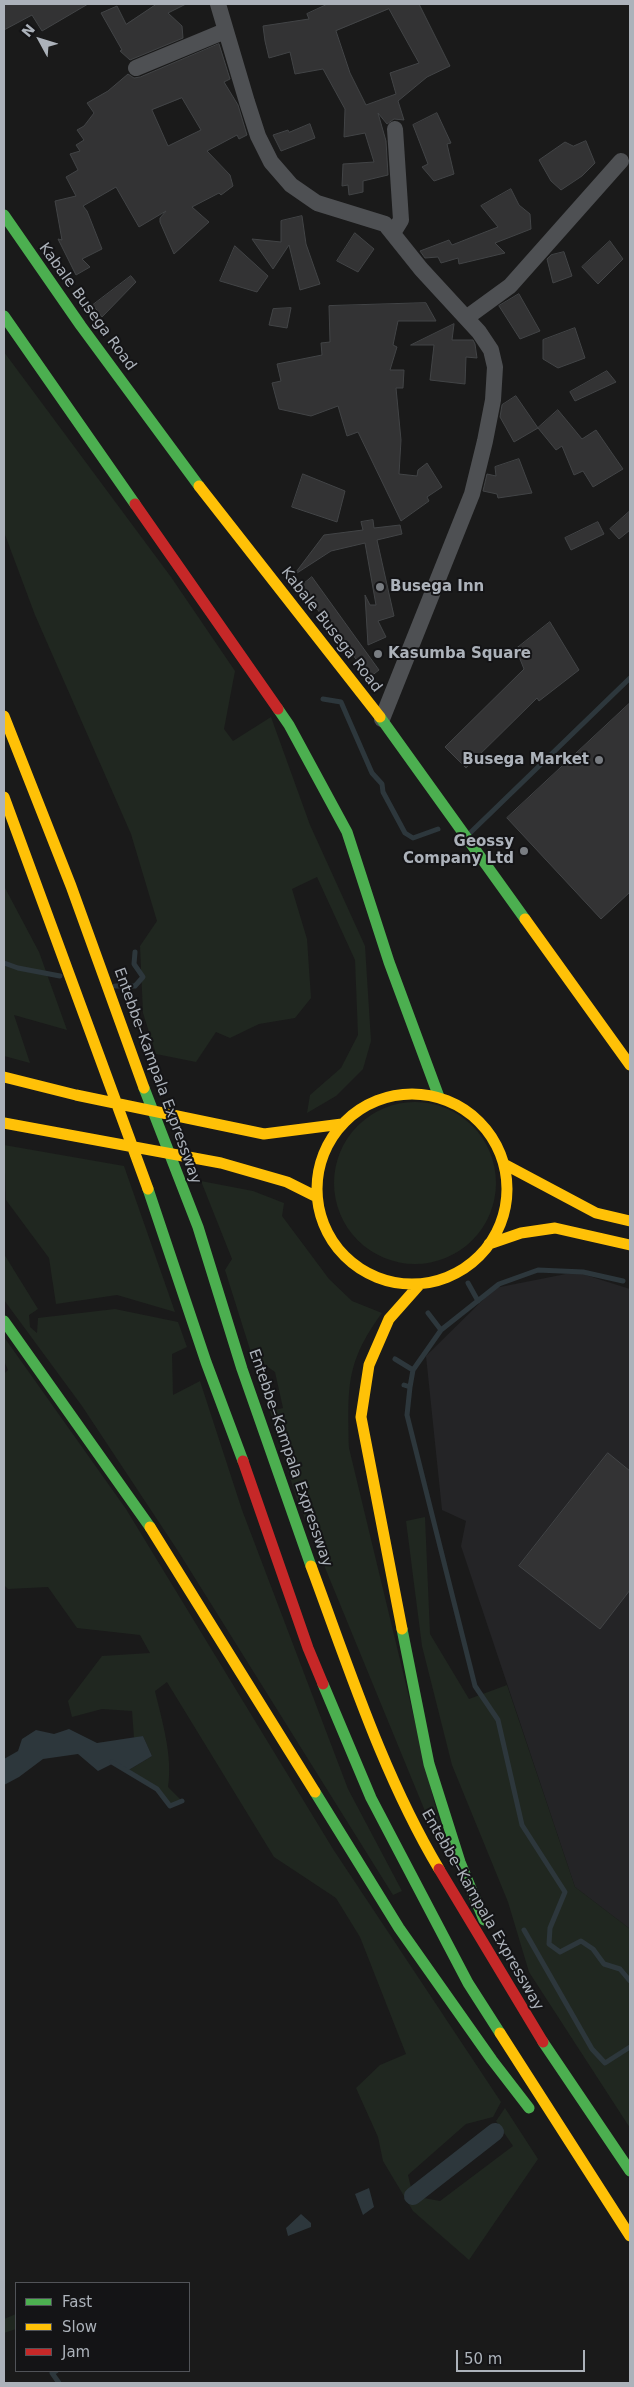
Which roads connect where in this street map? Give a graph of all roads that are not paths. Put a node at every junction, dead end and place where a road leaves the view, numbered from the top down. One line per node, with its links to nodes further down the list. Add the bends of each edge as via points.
1 (218, 4): 2 (street)
2 (225, 30): 3 (street); 7 (street, via 258,136 271,162 291,185 317,203 385,224)
3 (136, 68)
4 (396, 129): 7 (street, via 401,220)
5 (621, 161): 9 (street, via 510,286)
6 (4, 215): 11 (main road, Kabale Busega Road, via 197,483)
7 (393, 233): 9 (street)
8 (4, 316): 15 (main road, via 290,726 347,832)
9 (466, 318): 11 (street, via 491,350 495,367 485,440 472,494)
10 (4, 716): 25 (main road, Entebbe–Kampala Expressway, via 71,886 163,1142 198,1227 286,1498 371,1726 415,1829)
11 (382, 719): 13 (main road, Kabale Busega Road)
12 (4, 798): 29 (main road, via 163,1231 308,1648 371,1798 468,1983)
13 (630, 1065)
14 (4, 1078): 17 (main road, via 264,1134)
15 (439, 1097): 17 (main road, via 410,1094 381,1099 360,1109); 18 (main road, via 468,1112 490,1135)
16 (4, 1123): 19 (main road, via 221,1164 287,1182)
17 (342, 1124): 19 (main road, via 322,1158)
18 (504, 1164): 20 (main road, via 596,1213); 21 (main road, via 506,1206 500,1226)
19 (317, 1197): 23 (main road, via 321,1218 343,1255 378,1278)
20 (630, 1221)
21 (489, 1244): 22 (main road, via 521,1233 555,1228); 23 (main road, via 459,1272)
22 (630, 1245)
23 (420, 1284): 25 (main road, via 389,1319 369,1365 361,1417 429,1764 460,1862)
24 (4, 1321): 26 (main road, via 150,1528 399,1928 492,2060)
25 (515, 1995): 28 (main road, Entebbe–Kampala Expressway)
26 (540, 2121)
27 (551, 2136): 29 (main road)
28 (630, 2171)
29 (627, 2231)

